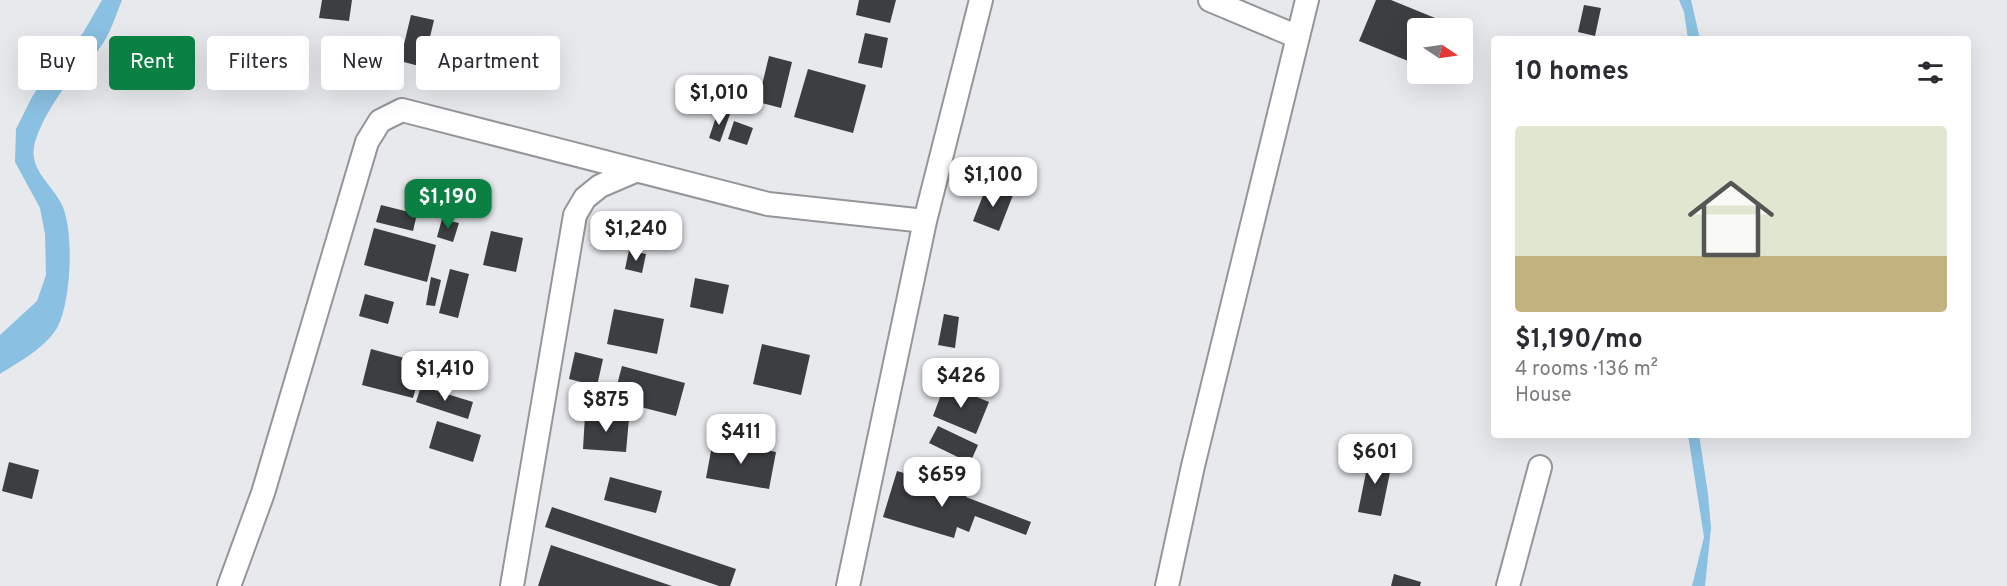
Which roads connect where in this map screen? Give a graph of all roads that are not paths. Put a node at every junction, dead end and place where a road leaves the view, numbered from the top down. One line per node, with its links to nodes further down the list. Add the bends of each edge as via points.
1 (981, 0): 6 (street)
2 (1210, 0): 4 (street)
3 (1307, 0): 4 (street)
4 (1298, 37): 11 (street)
5 (635, 171): 6 (street, via 768,204); 8 (street, via 402,110 380,121 367,142 263,493); 9 (street, via 600,186 585,198 575,216)
6 (925, 221): 10 (street)
7 (1540, 467): 12 (street)
8 (229, 586)
9 (512, 586)
10 (849, 586)
11 (1167, 586)
12 (1508, 586)

